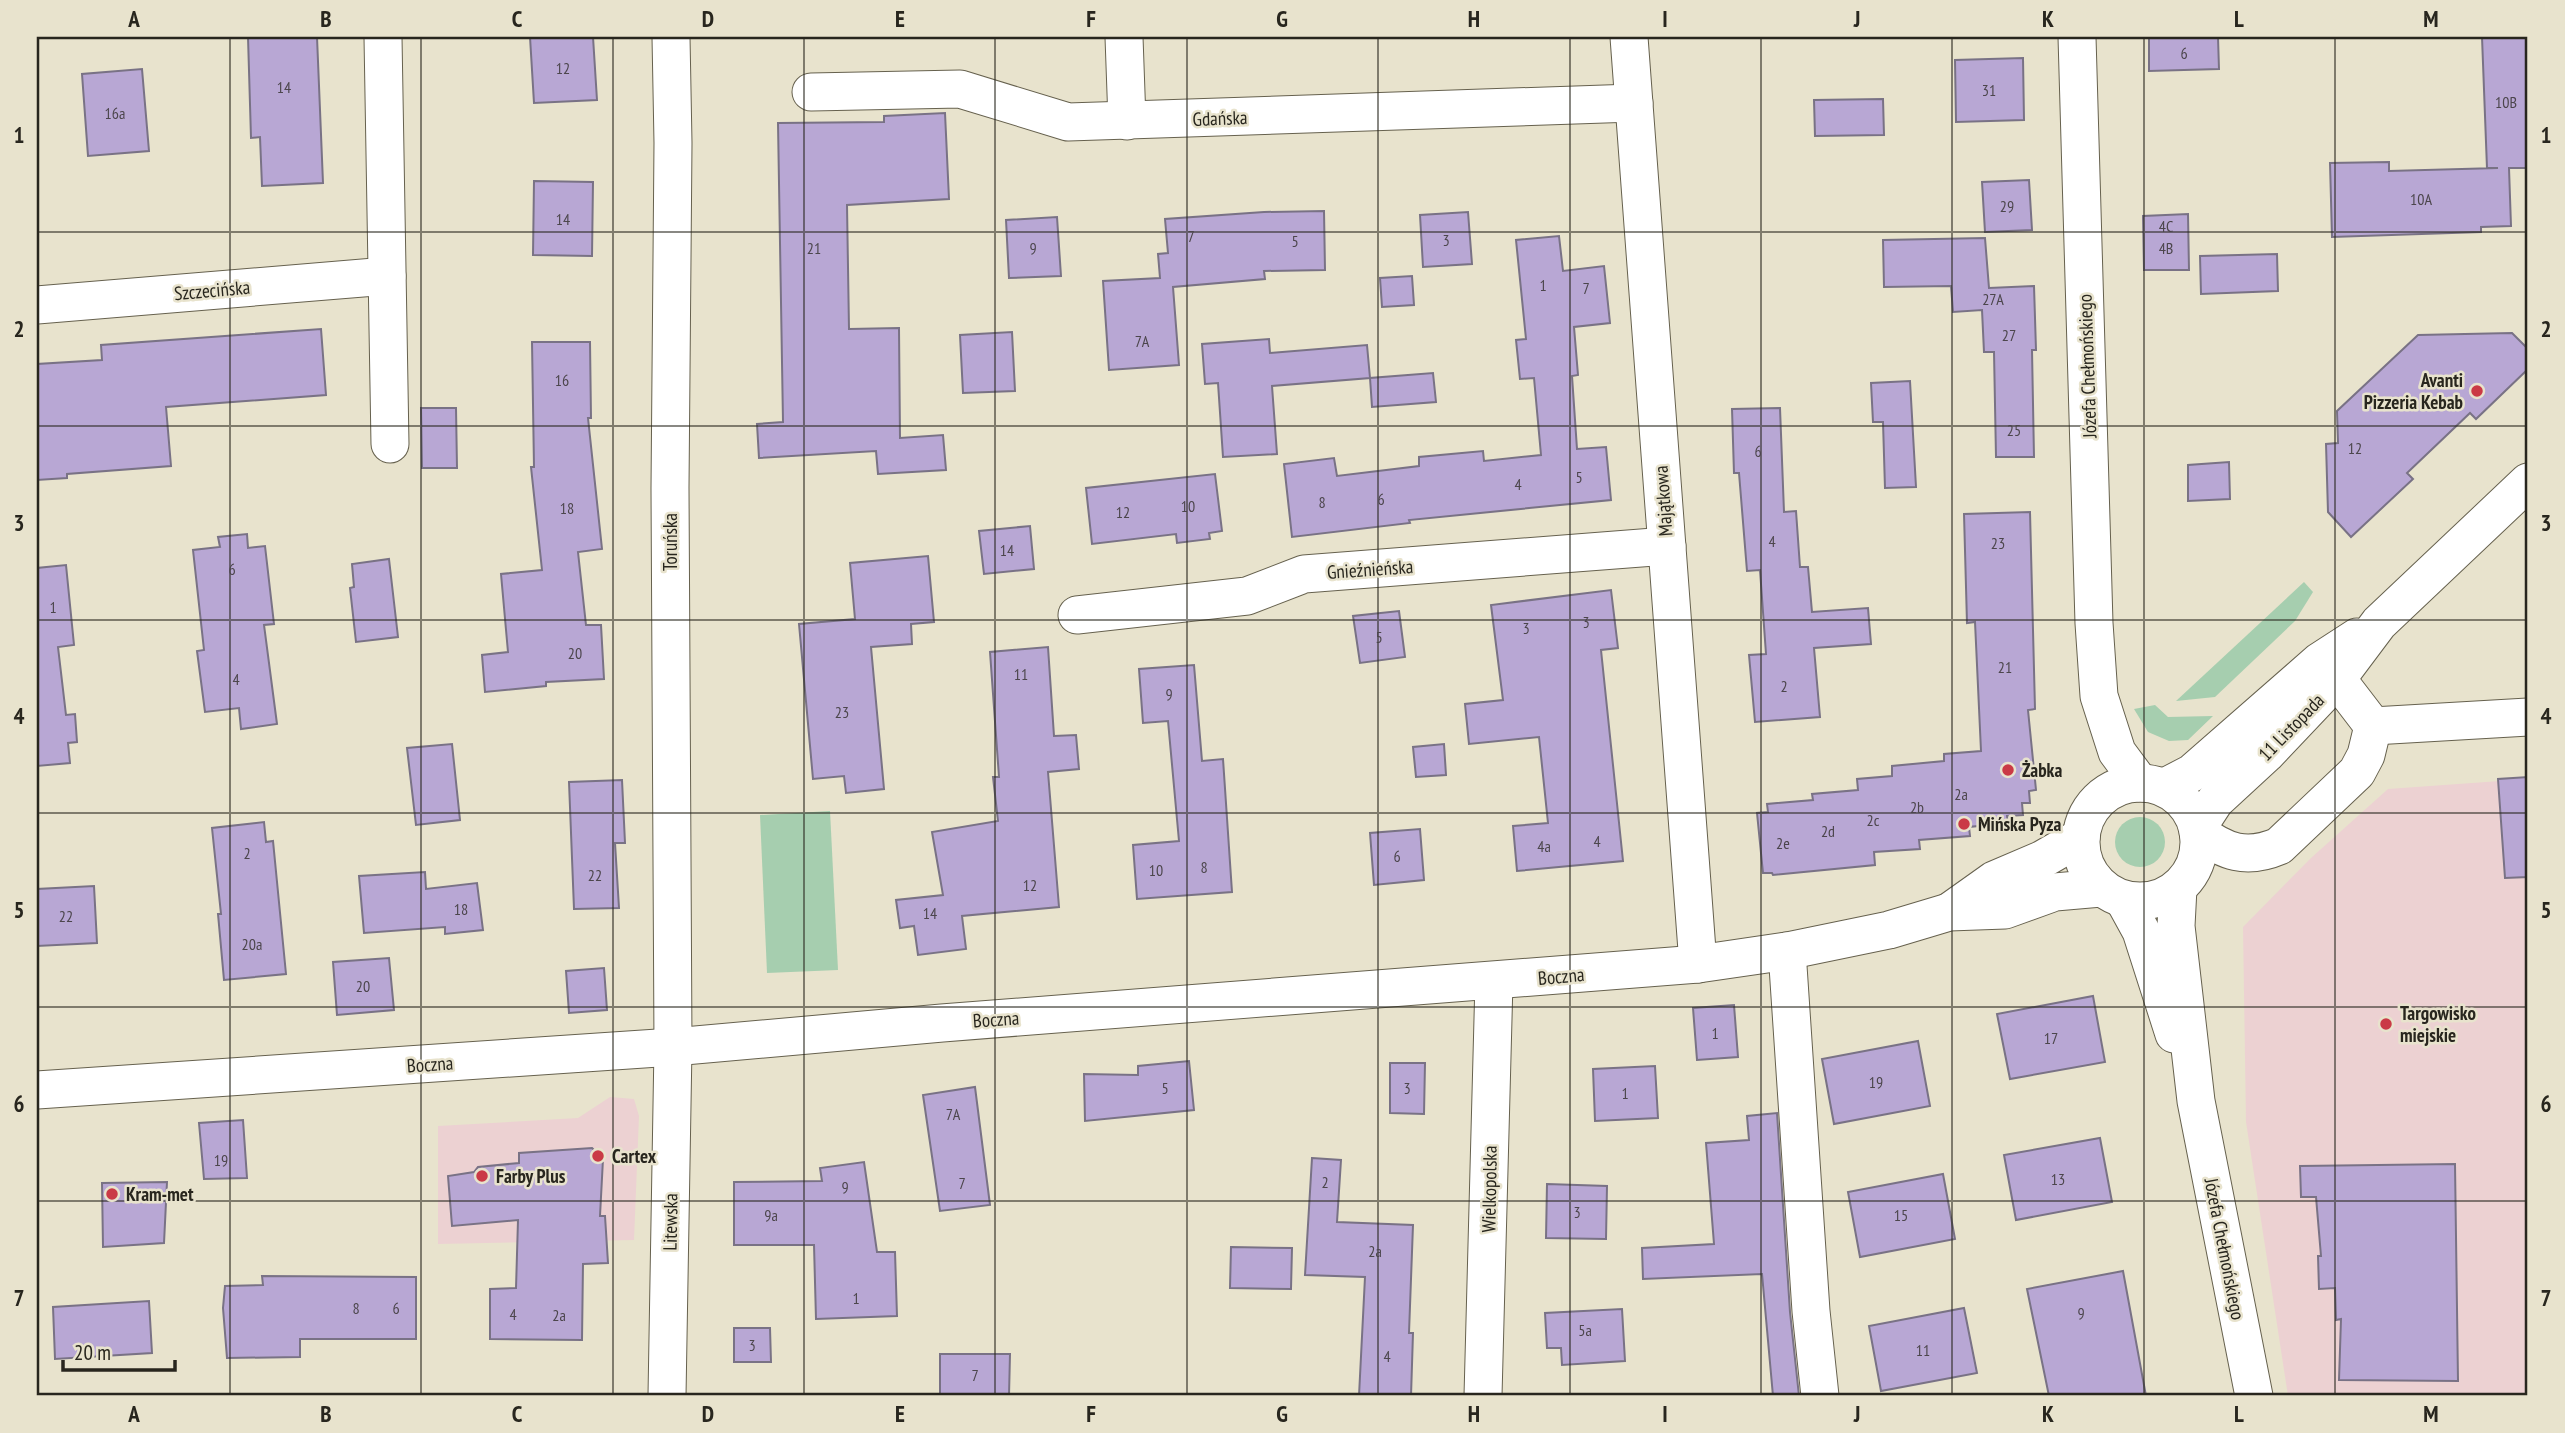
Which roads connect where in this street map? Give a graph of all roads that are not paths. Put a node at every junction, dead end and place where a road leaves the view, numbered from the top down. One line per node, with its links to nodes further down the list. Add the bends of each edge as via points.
1 (383, 37): 9 (street)
2 (671, 37): 30 (street, Toruńska)
3 (1124, 37): 8 (street)
4 (1629, 37): 7 (street, Majątkowa)
5 (2077, 37): 17 (street, Józefa Chełmońskiego)
6 (811, 92): 8 (street, Gdańska, via 960,89 1068,122)
7 (1634, 103): 8 (street, Gdańska); 13 (street, Majątkowa)
8 (1127, 121)
9 (387, 276): 10 (street, Szczecińska); 11 (street)
10 (37, 305)
11 (390, 444)
12 (2528, 482): 15 (street, 11 Listopada)
13 (1667, 546): 14 (street, Gnieźnieńska, via 1304,574 1247,597); 28 (street, Majątkowa)
14 (1077, 615)
15 (2379, 623): 16 (street, 11 Listopada); 20 (street, 11 Listopada, via 2320,660 2192,773)
16 (2337, 679): 19 (street); 22 (street, 11 Listopada, via 2215,801)
17 (2099, 696): 20 (street, Józefa Chełmońskiego, via 2117,752); 21 (street, Józefa Chełmońskiego, via 2091,728)
18 (2528, 717): 19 (street)
19 (2374, 726): 22 (street, via 2357,772 2278,846 2247,854 2216,845)
20 (2152, 785): 21 (street, via 2118,787); 22 (street, via 2182,797)
21 (2102, 797): 23 (street, via 2091,810)
22 (2198, 830): 24 (street, via 2190,874)
23 (2081, 837): 25 (street, via 2088,872); 26 (street, Boczna, via 1994,880)
24 (2178, 888): 25 (street, via 2143,903); 32 (street, Józefa Chełmońskiego, via 2176,926)
25 (2113, 894): 26 (street, Boczna, via 2055,892 2005,910); 32 (street, Józefa Chełmońskiego, via 2141,931)
26 (1950, 912): 27 (street, Boczna)
27 (1787, 951): 28 (street, Boczna); 35 (street)
28 (1698, 964): 29 (street, Boczna)
29 (1493, 982): 30 (street, Boczna); 34 (street, Wielkopolska)
30 (673, 1047): 31 (street, Boczna); 33 (street, Litewska)
31 (37, 1090)
32 (2196, 1101): 36 (street, Józefa Chełmońskiego)
33 (667, 1396)
34 (1483, 1396)
35 (1820, 1396)
36 (2254, 1396)

